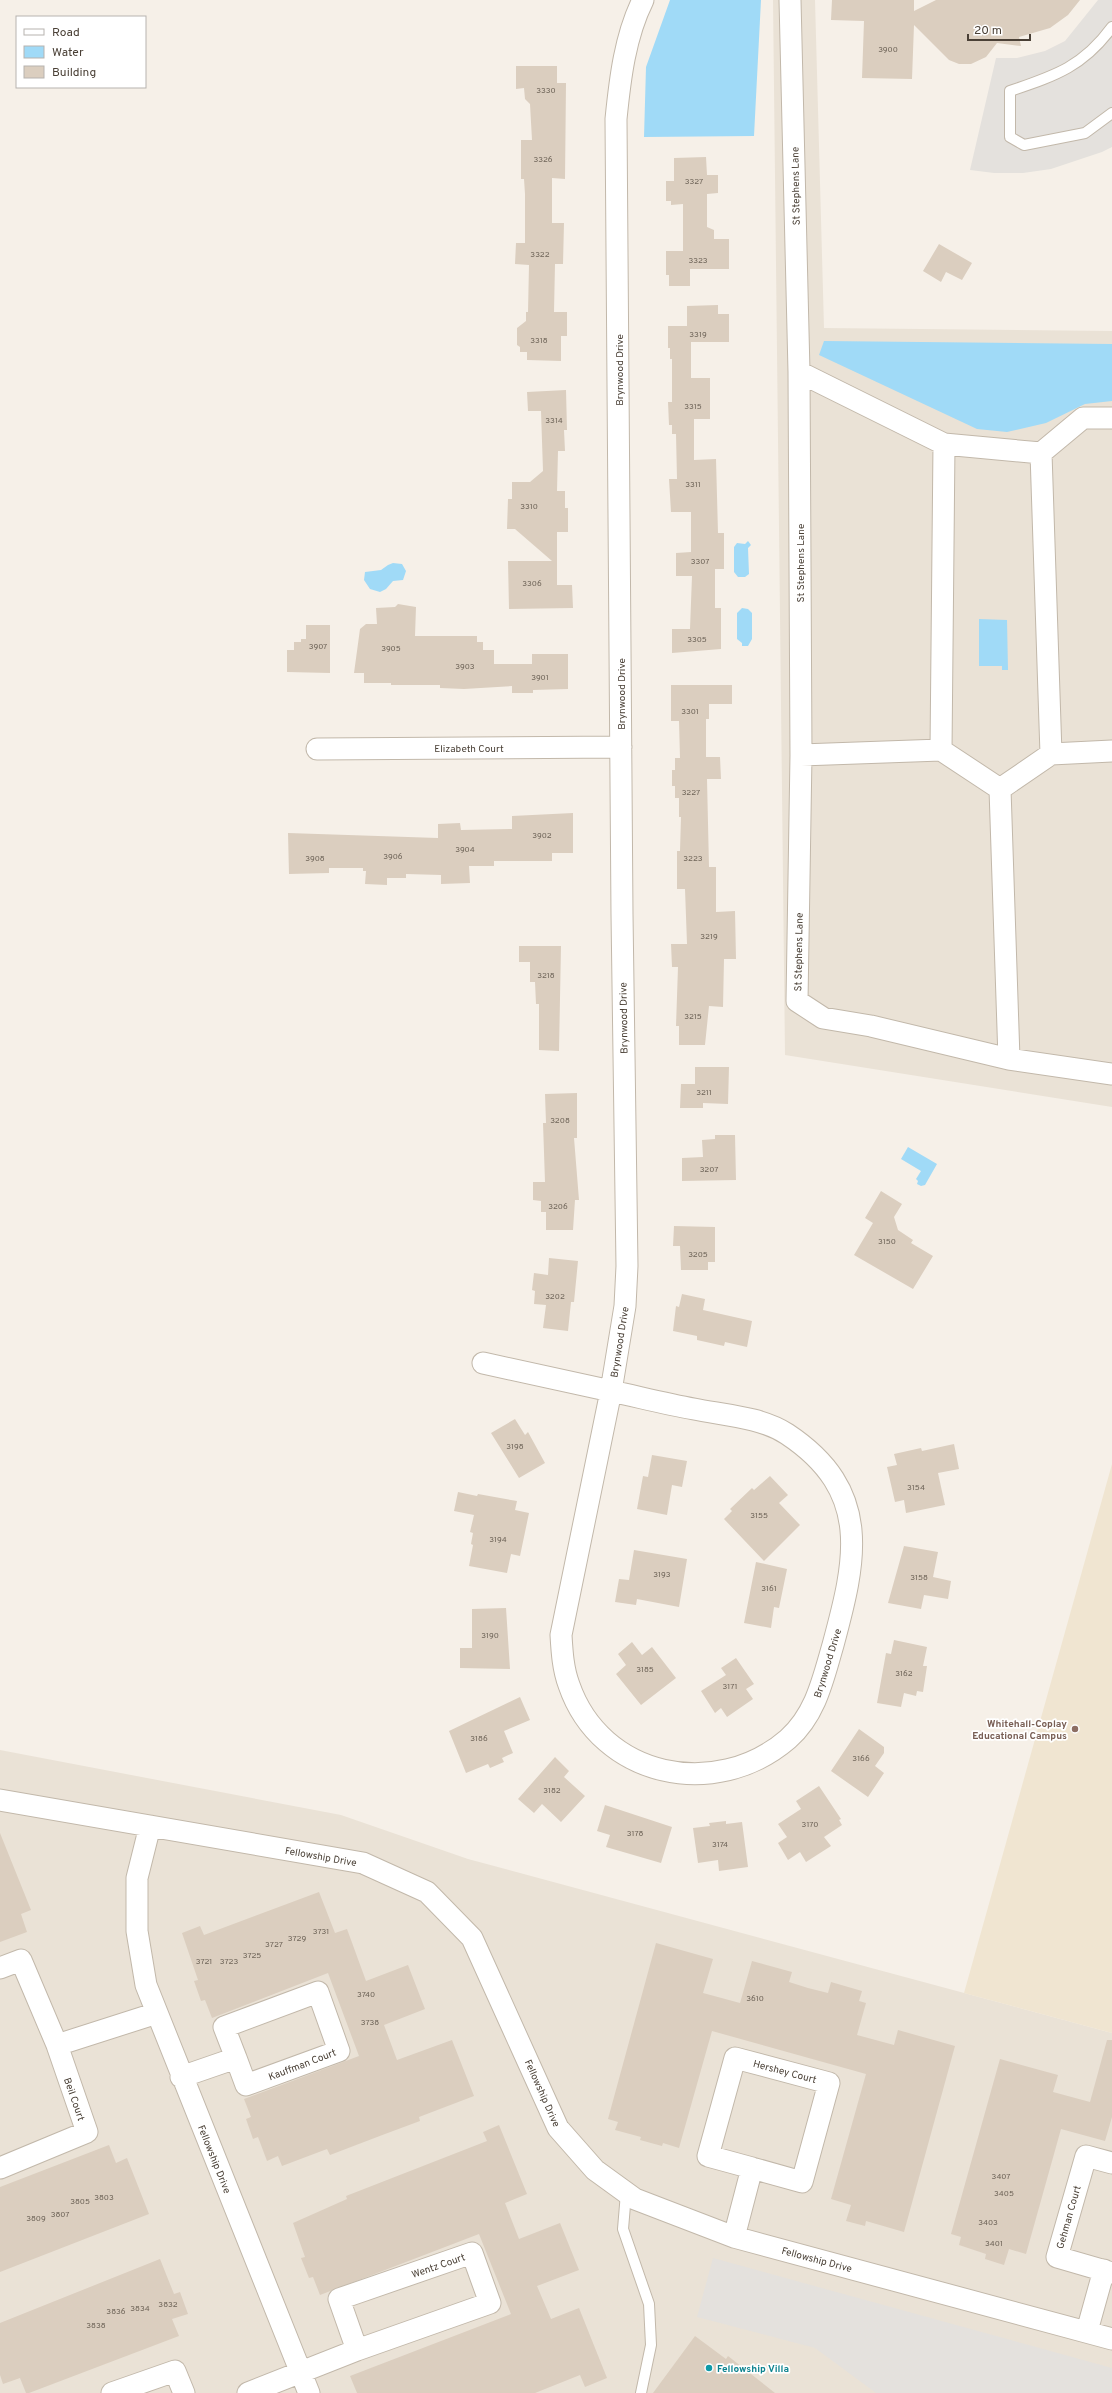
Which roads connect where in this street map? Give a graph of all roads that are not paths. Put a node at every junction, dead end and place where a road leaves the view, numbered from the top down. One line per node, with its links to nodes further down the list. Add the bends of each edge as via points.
1 (643, 0): 9 (street, Brynwood Drive, via 626,49 616,118)
2 (790, 0): 5 (street, St Stephens Lane)
3 (1112, 28): 4 (lane, via 1076,65 1010,91 1010,137 1024,145 1085,133)
4 (1112, 113)
5 (799, 372): 7 (street); 14 (street, St Stephens Lane)
6 (1112, 418): 8 (street, via 1083,418)
7 (944, 444): 8 (street); 11 (street)
8 (1041, 452): 13 (street)
9 (621, 747): 10 (street, Elizabeth Court); 19 (street, Brynwood Drive, via 627,1266 625,1306)
10 (317, 749)
11 (941, 750): 14 (street); 15 (street)
12 (1112, 751): 13 (street)
13 (1051, 754): 15 (street)
14 (801, 755): 16 (street, St Stephens Lane, via 797,1001 823,1018 871,1026)
15 (1000, 789): 16 (street)
16 (1009, 1059): 17 (street, St Stephens Lane)
17 (1112, 1074)
18 (484, 1363): 19 (street, Brynwood Drive)
19 (611, 1391): 19 (street, Brynwood Drive, via 561,1635 562,1658 569,1685 578,1706 594,1728 626,1755 651,1767 678,1774 702,1775 729,1771 772,1752 790,1737 805,1720 819,1695 850,1580 853,1557 847,1511 837,1485 824,1466 808,1449 785,1433 759,1421)
20 (0, 1800): 21 (street, Fellowship Drive)
21 (150, 1826): 23 (street, Fellowship Drive, via 137,1878 137,1931 146,1985); 30 (street, Fellowship Drive, via 363,1863 427,1892 472,1938 558,2128 595,2170)
22 (0, 1968): 24 (street, Beil Court, via 21,1960)
23 (157, 2013): 24 (street); 26 (street, Fellowship Drive)
24 (57, 2045): 28 (street, Beil Court, via 87,2132)
25 (236, 2058): 25 (street, Kauffman Court, via 224,2027 318,1992 339,2051 246,2085); 26 (street)
26 (181, 2077): 36 (street, Fellowship Drive)
27 (1112, 2164): 32 (street, Gehman Court, via 1086,2156 1057,2257)
28 (0, 2168)
29 (752, 2168): 29 (street, Hershey Court, via 708,2156 734,2058 829,2083 802,2182); 31 (street)
30 (626, 2193): 31 (street, Fellowship Drive, via 642,2202); 41 (lane, via 623,2229 649,2304 651,2345)
31 (734, 2237): 33 (street, Fellowship Drive)
32 (1108, 2271): 33 (street, Gehman Court)
33 (1087, 2331): 34 (street, Fellowship Drive)
34 (1112, 2339)
35 (357, 2350): 35 (street, Wentz Court, via 490,2303 472,2253 339,2299); 36 (street, Wentz Court)
36 (301, 2373): 39 (street, Wentz Court); 40 (street, Fellowship Drive)
37 (112, 2393): 38 (street, via 175,2371)
38 (184, 2393)
39 (248, 2393)
40 (309, 2393)
41 (641, 2393)

